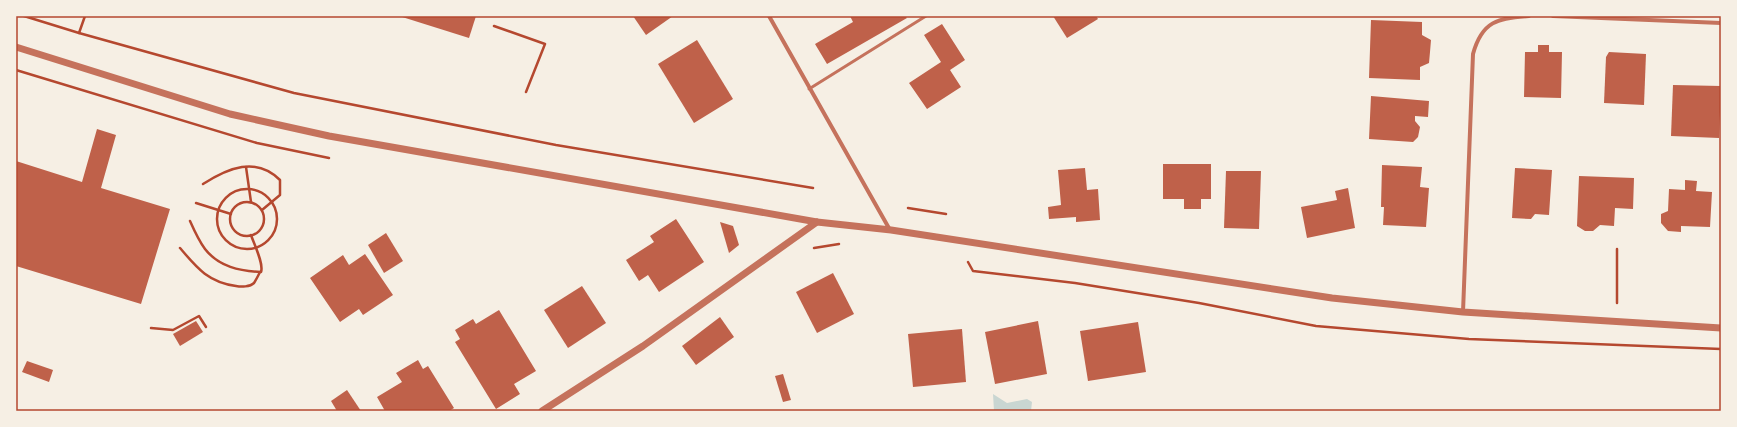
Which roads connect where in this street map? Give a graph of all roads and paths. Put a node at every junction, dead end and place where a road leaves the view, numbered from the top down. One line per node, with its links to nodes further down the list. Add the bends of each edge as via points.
1 (24, 16): 9 (path)
2 (85, 16): 9 (path)
3 (769, 16): 11 (street)
4 (926, 16): 11 (lane)
5 (1529, 16): 33 (street, via 1505,17 1494,22 1476,40 1473,54)
6 (1553, 16): 7 (street)
7 (1721, 23)
8 (494, 26): 12 (path, via 545,44)
9 (79, 33): 15 (path, via 294,93 556,146)
10 (16, 47): 26 (street, via 230,114 291,128)
11 (810, 89): 27 (street)
12 (526, 92)
13 (246, 167): 14 (path, via 236,167 218,174); 16 (path); 17 (path, via 272,172 280,180 280,195)
14 (203, 184)
15 (813, 188)
16 (250, 189): 17 (path, via 265,194); 18 (path); 21 (path, via 236,191 227,196)
17 (272, 201): 22 (path); 30 (path, via 277,210 276,230 271,238)
18 (251, 202): 22 (path); 23 (path, via 238,204)
19 (196, 203): 21 (path)
20 (908, 208): 24 (path)
21 (218, 210): 23 (path); 30 (path, via 217,224 220,234 226,241 244,250)
22 (262, 210): 28 (path, via 263,226)
23 (231, 214): 28 (path, via 234,229 243,235)
24 (946, 214)
25 (190, 221): 32 (path, via 205,249 220,263 239,270)
26 (817, 222): 27 (street); 38 (street, via 643,346)
27 (891, 230): 33 (street, via 1332,298)
28 (251, 235): 30 (path)
29 (180, 248): 32 (path, via 199,270 224,284 248,286 253,284)
30 (256, 248): 32 (path, via 262,269)
31 (1617, 249): 34 (path)
32 (260, 272)
33 (1463, 312): 34 (street)
34 (1616, 322): 37 (street)
35 (206, 327): 36 (path, via 199,316 173,330)
36 (151, 328)
37 (1721, 328)
38 (542, 411)

